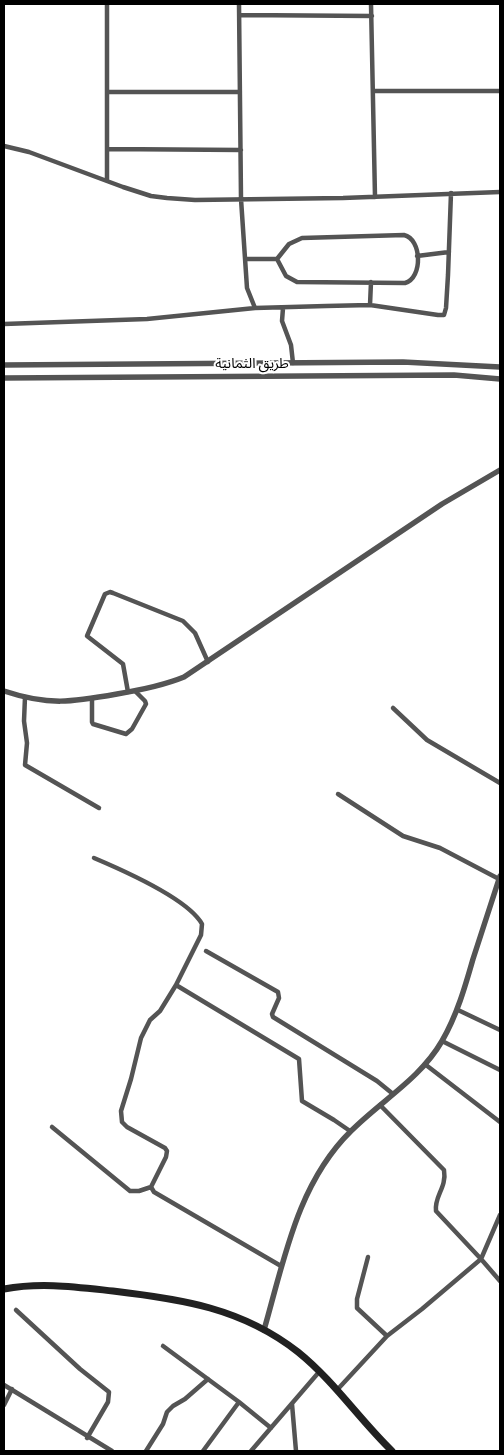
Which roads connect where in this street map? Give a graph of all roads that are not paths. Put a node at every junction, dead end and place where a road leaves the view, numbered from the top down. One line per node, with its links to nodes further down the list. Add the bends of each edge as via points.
1 (107, 4): 7 (street)
2 (240, 4): 4 (street)
3 (371, 4): 5 (street)
4 (240, 15): 5 (street); 8 (street)
5 (372, 16): 9 (street)
6 (500, 91): 9 (street)
7 (107, 92): 8 (street); 11 (street)
8 (240, 92): 12 (street)
9 (373, 92): 16 (street)
10 (4, 146): 13 (street)
11 (107, 149): 12 (street); 13 (street)
12 (241, 150): 17 (street)
13 (107, 181): 17 (street, via 151,196 195,200)
14 (500, 192): 15 (street)
15 (451, 193): 16 (street); 18 (street)
16 (375, 197): 17 (street)
17 (241, 199): 20 (street)
18 (449, 252): 19 (street); 23 (street, via 444,315)
19 (417, 256): 21 (street, via 416,244 409,236 319,236 295,240); 22 (street, via 417,272 410,282)
20 (246, 259): 21 (street); 24 (street, via 248,291)
21 (277, 259): 22 (street, via 286,276 298,282)
22 (371, 282): 23 (street)
23 (370, 305): 25 (street)
24 (255, 308): 25 (street); 26 (street, via 147,319)
25 (283, 308): 27 (street, via 282,321)
26 (4, 324)
27 (294, 363): 28 (street); 29 (street, via 403,362)
28 (4, 365)
29 (500, 367)
30 (4, 378): 31 (street, طريق الثمانية, via 454,375)
31 (500, 379)
32 (500, 470): 33 (street, via 442,504)
33 (208, 662): 35 (street, via 174,681); 36 (street, via 195,634 183,621 112,592 105,594 88,636 123,664)
34 (4, 691): 37 (street)
35 (135, 691): 36 (street); 38 (street, via 146,704 126,734 93,724)
36 (128, 692): 38 (street)
37 (25, 697): 38 (street, via 66,702); 42 (street, via 25,766)
38 (92, 699)
39 (393, 708): 40 (street, via 426,740)
40 (500, 783)
41 (338, 794): 44 (street, via 403,836 440,848)
42 (100, 808)
43 (94, 858): 46 (street, via 153,886 176,900 200,921 201,935)
44 (500, 878): 47 (street)
45 (206, 951): 52 (street, via 278,992 273,1017)
46 (176, 985): 56 (street, via 299,1059 302,1101); 57 (street, via 145,1028 121,1111 122,1122 127,1127 167,1150)
47 (458, 1010): 48 (street); 49 (street)
48 (500, 1030)
49 (442, 1041): 50 (street); 51 (street)
50 (426, 1065): 52 (street); 54 (street)
51 (500, 1070)
52 (393, 1094): 53 (street)
53 (380, 1105): 56 (street); 60 (street, via 444,1170 446,1179 436,1211)
54 (500, 1122)
55 (52, 1127): 57 (street, via 130,1191)
56 (350, 1132): 61 (street, via 310,1188)
57 (151, 1187): 61 (street, via 154,1192)
58 (500, 1215): 60 (street)
59 (368, 1257): 66 (street, via 357,1308)
60 (481, 1259): 62 (street); 66 (street)
61 (281, 1266): 65 (street)
62 (500, 1282)
63 (4, 1289): 65 (main road, via 53,1284 167,1298 231,1314)
64 (16, 1310): 77 (street, via 73,1364 109,1392 108,1402)
65 (264, 1330): 68 (main road, via 298,1352)
66 (387, 1336): 72 (street)
67 (163, 1346): 69 (street)
68 (320, 1372): 72 (main road); 74 (street)
69 (208, 1379): 73 (street); 79 (street, via 167,1412)
70 (4, 1385): 71 (street)
71 (12, 1389): 75 (street); 77 (street)
72 (337, 1390): 83 (main road)
73 (239, 1402): 76 (street); 80 (street)
74 (292, 1404): 76 (street); 82 (street)
75 (4, 1405)
76 (271, 1428): 81 (street)
77 (87, 1438): 78 (street)
78 (112, 1451)
79 (146, 1451)
80 (203, 1451)
81 (251, 1451)
82 (296, 1451)
83 (392, 1451)

